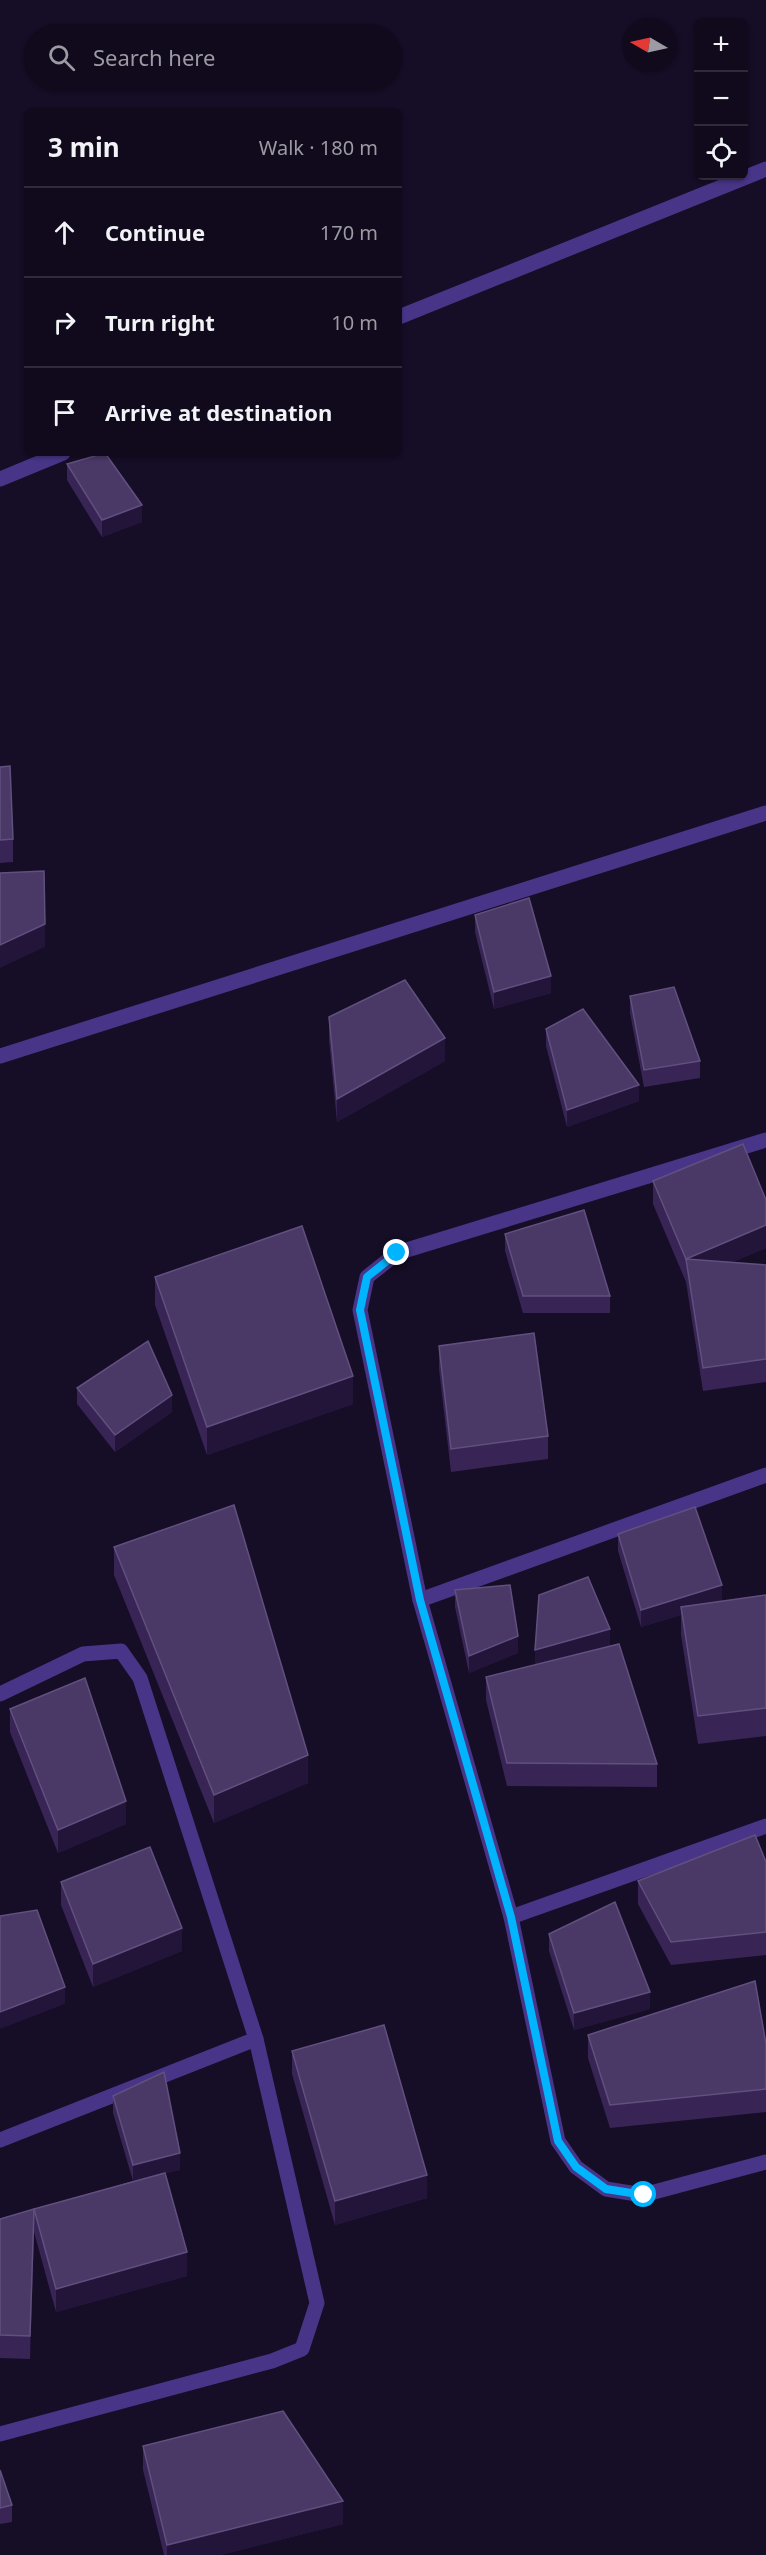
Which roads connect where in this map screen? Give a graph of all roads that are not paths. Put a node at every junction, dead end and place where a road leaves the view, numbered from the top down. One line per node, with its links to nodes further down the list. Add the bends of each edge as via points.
1 (766, 169): 2 (street)
2 (402, 316)
3 (56, 456): 4 (street)
4 (0, 479)
5 (766, 813): 6 (street)
6 (0, 1056)
7 (766, 1140): 9 (street, via 397,1253 367,1277 360,1310)
8 (766, 1475): 9 (street)
9 (420, 1600): 12 (street)
10 (0, 1694): 13 (street, via 83,1654 121,1651 140,1678)
11 (766, 1826): 12 (street)
12 (511, 1917): 15 (street, via 558,2141 576,2167 606,2189 644,2195)
13 (256, 2039): 14 (street); 16 (street, via 317,2303 302,2349 272,2361)
14 (0, 2140)
15 (766, 2162)
16 (0, 2434)

